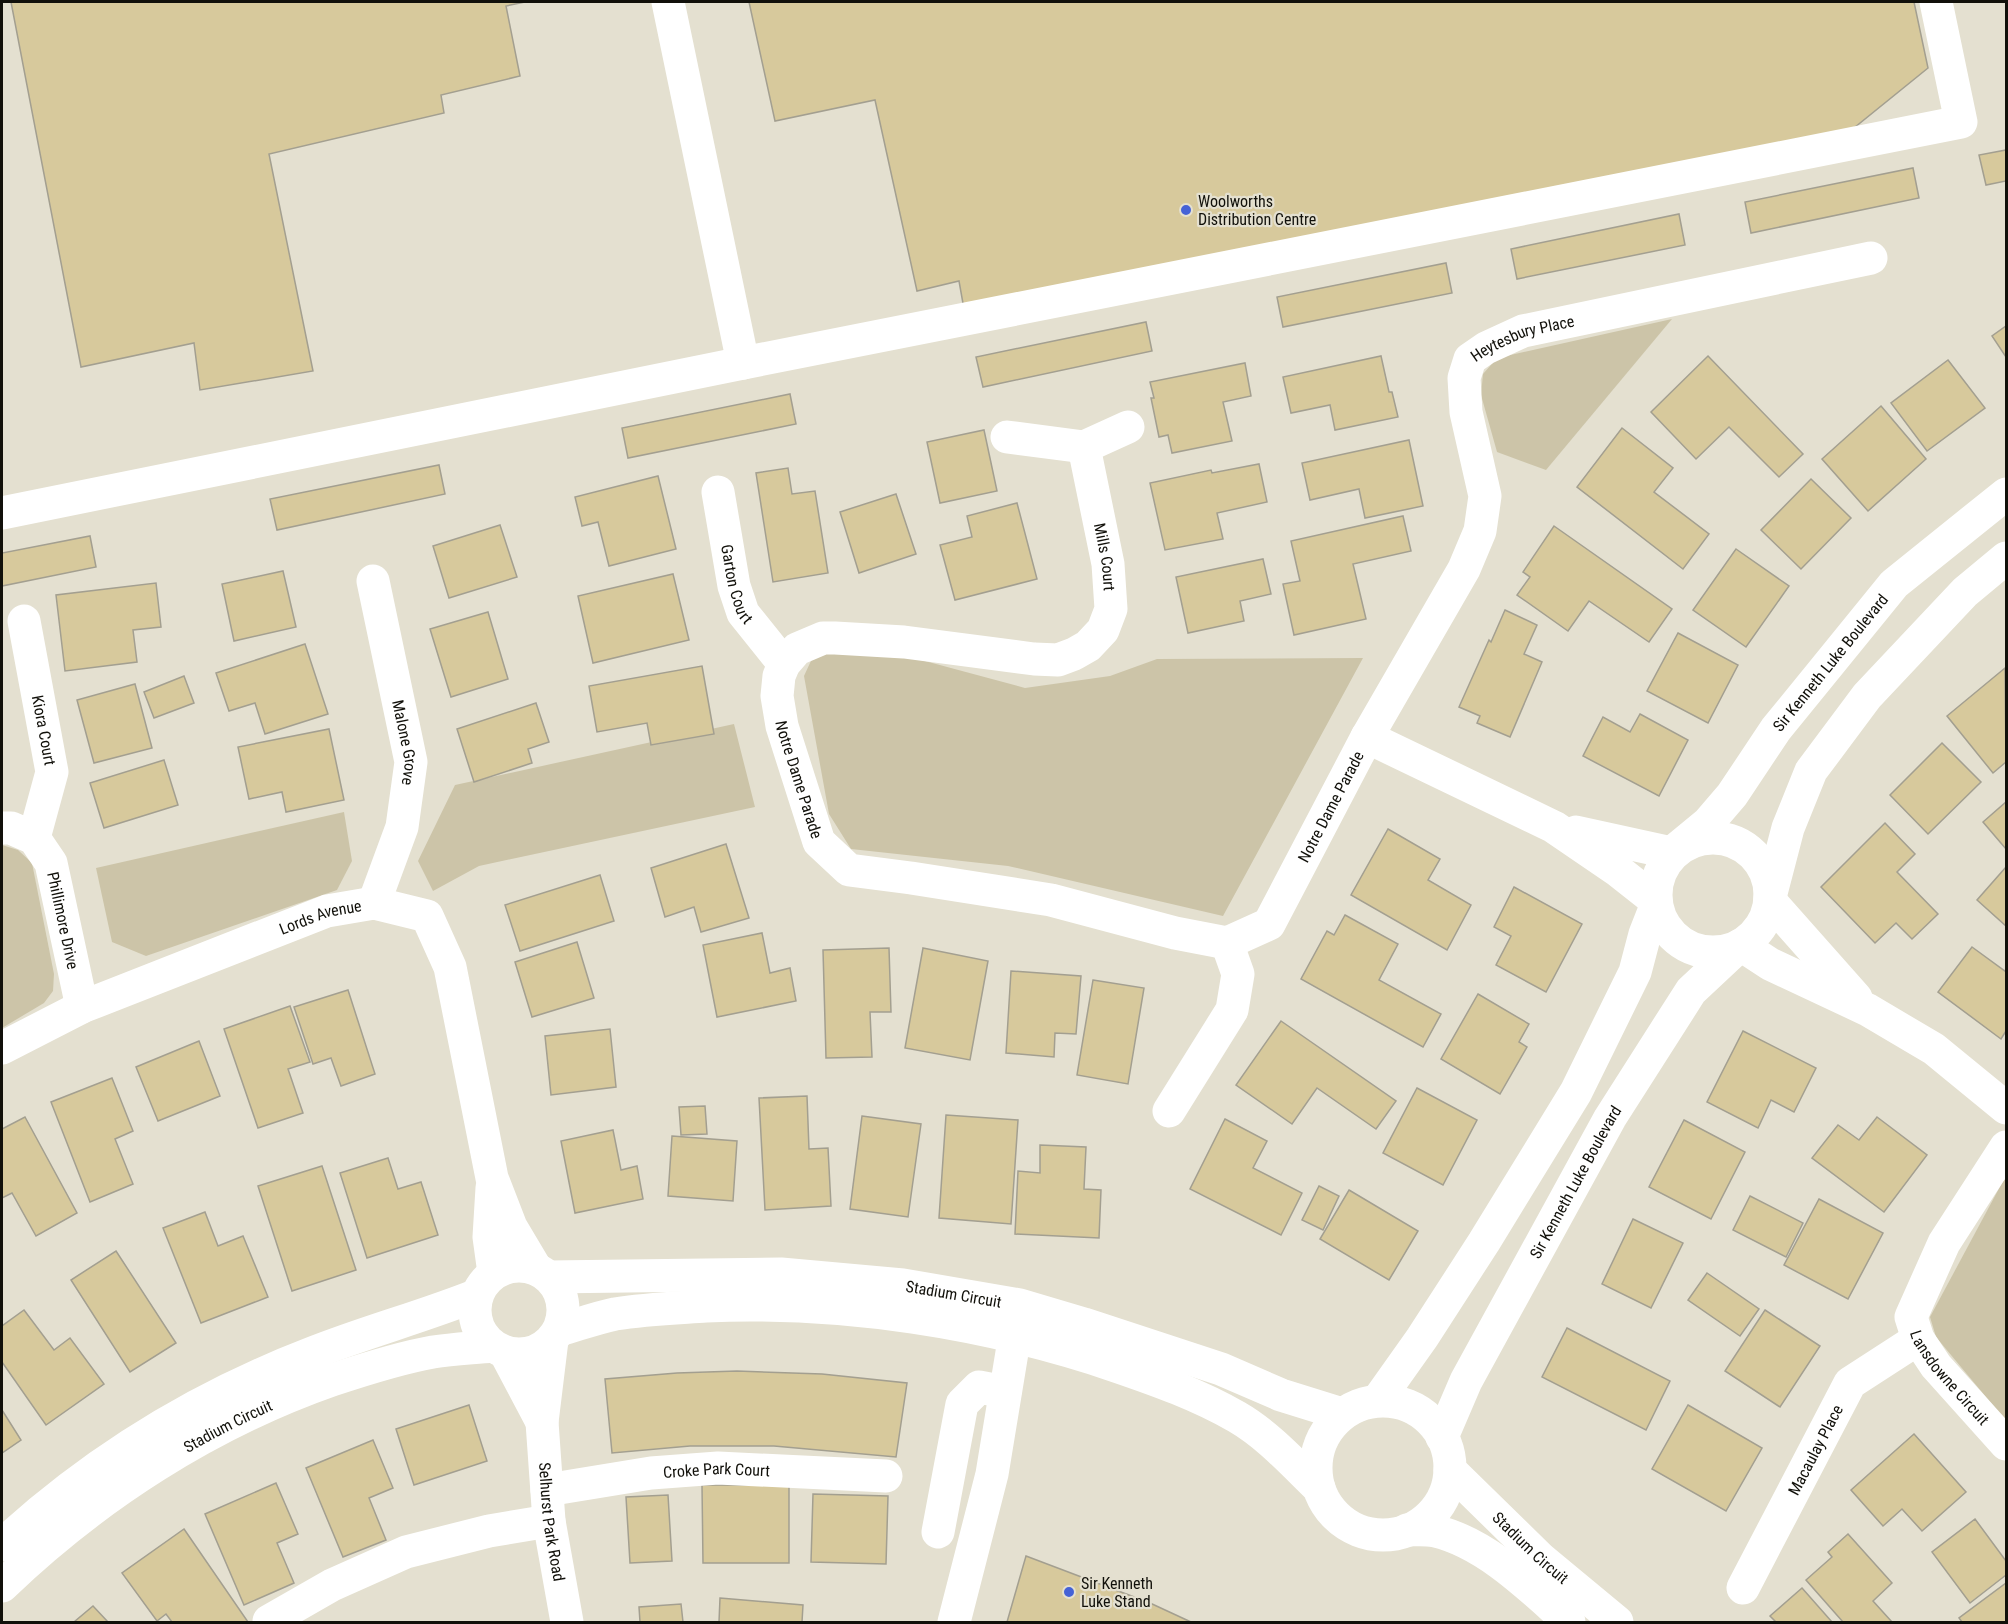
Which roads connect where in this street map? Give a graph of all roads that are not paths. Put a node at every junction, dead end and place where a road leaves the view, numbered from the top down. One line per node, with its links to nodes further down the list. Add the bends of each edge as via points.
1 (668, 2): 4 (street)
2 (1936, 2): 4 (street, via 1961,122)
3 (1871, 258): 15 (street, Heytesbury Place, via 1523,331 1470,360 1464,378 1466,412 1485,496 1480,531 1464,569)
4 (743, 363): 10 (street)
5 (1128, 427): 7 (street)
6 (1007, 436): 7 (street)
7 (1084, 447): 14 (street, Mills Court, via 1108,564 1111,609 1103,630 1088,646 1058,660 904,642 823,638 796,649)
8 (718, 492): 14 (street, Garton Court, via 734,586 743,613)
9 (2007, 494): 19 (street, Sir Kenneth Luke Boulevard, via 1894,584 1776,729 1708,823)
10 (2, 513)
11 (2007, 558): 20 (street, Sir Kenneth Luke Boulevard, via 1965,592 1867,696 1811,771 1788,828)
12 (373, 581): 21 (street, Malone Grove, via 411,762 402,827)
13 (24, 621): 18 (street, Kiora Court, via 52,772)
14 (784, 664): 23 (street, Notre Dame Parade, via 777,696 807,808 819,842 849,870 1051,900)
15 (1367, 736): 16 (street, Notre Dame Parade); 23 (street, Notre Dame Parade, via 1269,924)
16 (1554, 827): 19 (street, Notre Dame Parade); 22 (street, Notre Dame Parade, via 1617,870)
17 (2, 828): 18 (street)
18 (34, 838): 25 (street, Phillimore Drive, via 51,863)
19 (1673, 852): 20 (street, via 1691,841 1709,837 1728,839 1746,847 1768,878); 22 (street, Sir Kenneth Luke Boulevard, via 1656,883)
20 (1770, 899): 24 (street, Sir Kenneth Luke Boulevard, via 1761,927); 26 (street)
21 (374, 903): 25 (street, Lords Avenue, via 327,911); 31 (street, Lords Avenue, via 427,916 450,967)
22 (1655, 903): 24 (street, via 1661,922 1672,937 1687,947 1721,952); 40 (street, Sir Kenneth Luke Boulevard, via 1635,972 1576,1092 1484,1242)
23 (1227, 943): 29 (street, via 1238,974 1232,1010)
24 (1739, 946): 26 (street); 43 (street, Sir Kenneth Luke Boulevard, via 1691,991 1610,1118 1466,1381)
25 (82, 1007): 27 (street, Lords Avenue)
26 (1868, 1010): 28 (street, via 1934,1048)
27 (2, 1048)
28 (2007, 1108)
29 (1168, 1111)
30 (2007, 1147): 37 (street, Lansdowne Circuit, via 1944,1243 1923,1288 1911,1317)
31 (492, 1178): 32 (street, via 511,1227); 33 (street)
32 (542, 1273): 33 (street, via 521,1265 507,1267); 34 (street, Stadium Circuit, via 590,1278 781,1274 903,1285); 35 (street, via 558,1288 563,1302)
33 (486, 1284): 38 (street, via 475,1309 477,1323 483,1335); 51 (street, Stadium Circuit, via 425,1315 309,1354 216,1396 124,1448 39,1511)
34 (1020, 1305): 36 (street); 41 (street, Stadium Circuit, via 1221,1369 1281,1395)
35 (556, 1335): 36 (street, Stadium Circuit, via 614,1314 754,1304 843,1309 960,1325); 38 (street, via 530,1353); 42 (street, Selhurst Park Road)
36 (1014, 1337): 39 (street); 47 (street, Stadium Circuit, via 1157,1379 1237,1417 1268,1439)
37 (1918, 1339): 44 (street, Lansdowne Circuit, via 1936,1366); 53 (street, Macaulay Place, via 1850,1383)
38 (499, 1349): 42 (street, Selhurst Park Road); 52 (street, Stadium Circuit, via 433,1352 368,1368 295,1394 218,1429 98,1504 34,1554)
39 (1005, 1392): 50 (street, via 980,1388 962,1404); 56 (street, via 992,1474)
40 (1378, 1400): 41 (street); 43 (street, via 1415,1409 1431,1420)
41 (1342, 1414): 47 (street, via 1319,1447)
42 (542, 1422): 48 (street, Selhurst Park Road)
43 (1442, 1437): 45 (street, via 1449,1452)
44 (2007, 1444)
45 (1450, 1470): 49 (street, via 1447,1489 1438,1507); 58 (street, Stadium Circuit, via 1541,1559)
46 (886, 1476): 48 (street, Croke Park Court, via 718,1468 651,1473)
47 (1319, 1488): 49 (street, via 1341,1521 1359,1531 1391,1534)
48 (548, 1505): 54 (street, Croke Park Court, via 489,1531 406,1552 332,1585); 55 (street, Selhurst Park Road)
49 (1407, 1530): 57 (street, Stadium Circuit, via 1434,1530 1467,1543 1511,1571)
50 (938, 1532)
51 (2, 1545)
52 (2, 1586)
53 (1743, 1588)
54 (269, 1621)
55 (567, 1623)
56 (954, 1623)
57 (1569, 1623)
58 (1617, 1623)

